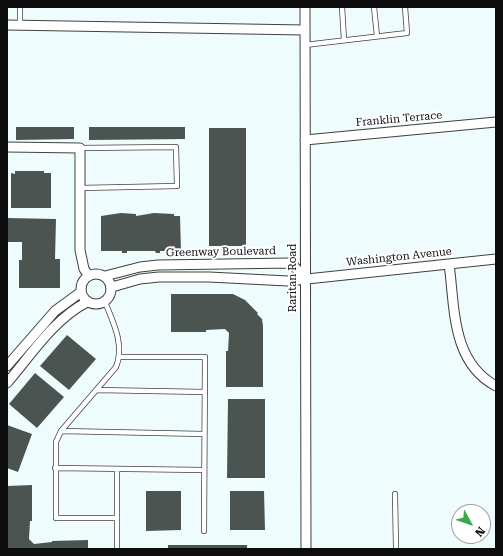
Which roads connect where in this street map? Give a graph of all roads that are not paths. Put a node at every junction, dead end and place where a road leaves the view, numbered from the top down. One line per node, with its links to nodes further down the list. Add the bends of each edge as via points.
1 (20, 7): 7 (lane)
2 (305, 7): 8 (street, Raritan Road)
3 (342, 7): 10 (lane)
4 (374, 7): 9 (lane)
5 (405, 7): 9 (lane, via 407,33)
6 (7, 25): 7 (street)
7 (20, 25): 8 (street)
8 (305, 30): 11 (street, Raritan Road)
9 (377, 36): 10 (lane)
10 (344, 40): 11 (lane)
11 (305, 45): 13 (street, Raritan Road)
12 (496, 122): 13 (street, Franklin Terrace)
13 (305, 140): 22 (street, Raritan Road)
14 (7, 147): 15 (street)
15 (80, 148): 16 (street); 16 (lane, via 176,147 177,186)
16 (80, 188): 20 (street, via 80,250 84,268)
17 (496, 260): 19 (street, Washington Avenue)
18 (236, 264): 21 (street, Greenway Boulevard, via 140,266); 22 (street, Greenway Boulevard, via 291,263); 23 (street)
19 (450, 264): 22 (street, Washington Avenue); 31 (street, via 461,347 477,372)
20 (89, 276): 21 (street); 25 (street, via 82,283)
21 (105, 276): 24 (street)
22 (305, 278): 23 (street, via 288,281); 43 (street, Raritan Road)
23 (236, 279): 24 (street, via 159,277)
24 (112, 287): 27 (street)
25 (81, 292): 26 (street); 29 (street, via 55,311)
26 (87, 302): 27 (street, via 96,305); 30 (street, via 62,320)
27 (105, 302): 28 (lane, via 118,337)
28 (120, 357): 32 (lane, via 116,367); 33 (lane, via 205,357)
29 (7, 366)
30 (7, 383)
31 (496, 386)
32 (97, 390): 33 (lane); 34 (lane)
33 (205, 392): 35 (lane)
34 (61, 431): 35 (lane); 36 (lane, via 56,442)
35 (204, 434): 38 (lane)
36 (55, 468): 37 (lane); 40 (lane, via 56,518)
37 (117, 469): 38 (lane); 40 (lane)
38 (204, 470): 41 (lane)
39 (395, 494): 44 (lane)
40 (117, 518): 42 (lane)
41 (204, 531)
42 (117, 549)
43 (306, 549)
44 (396, 549)

